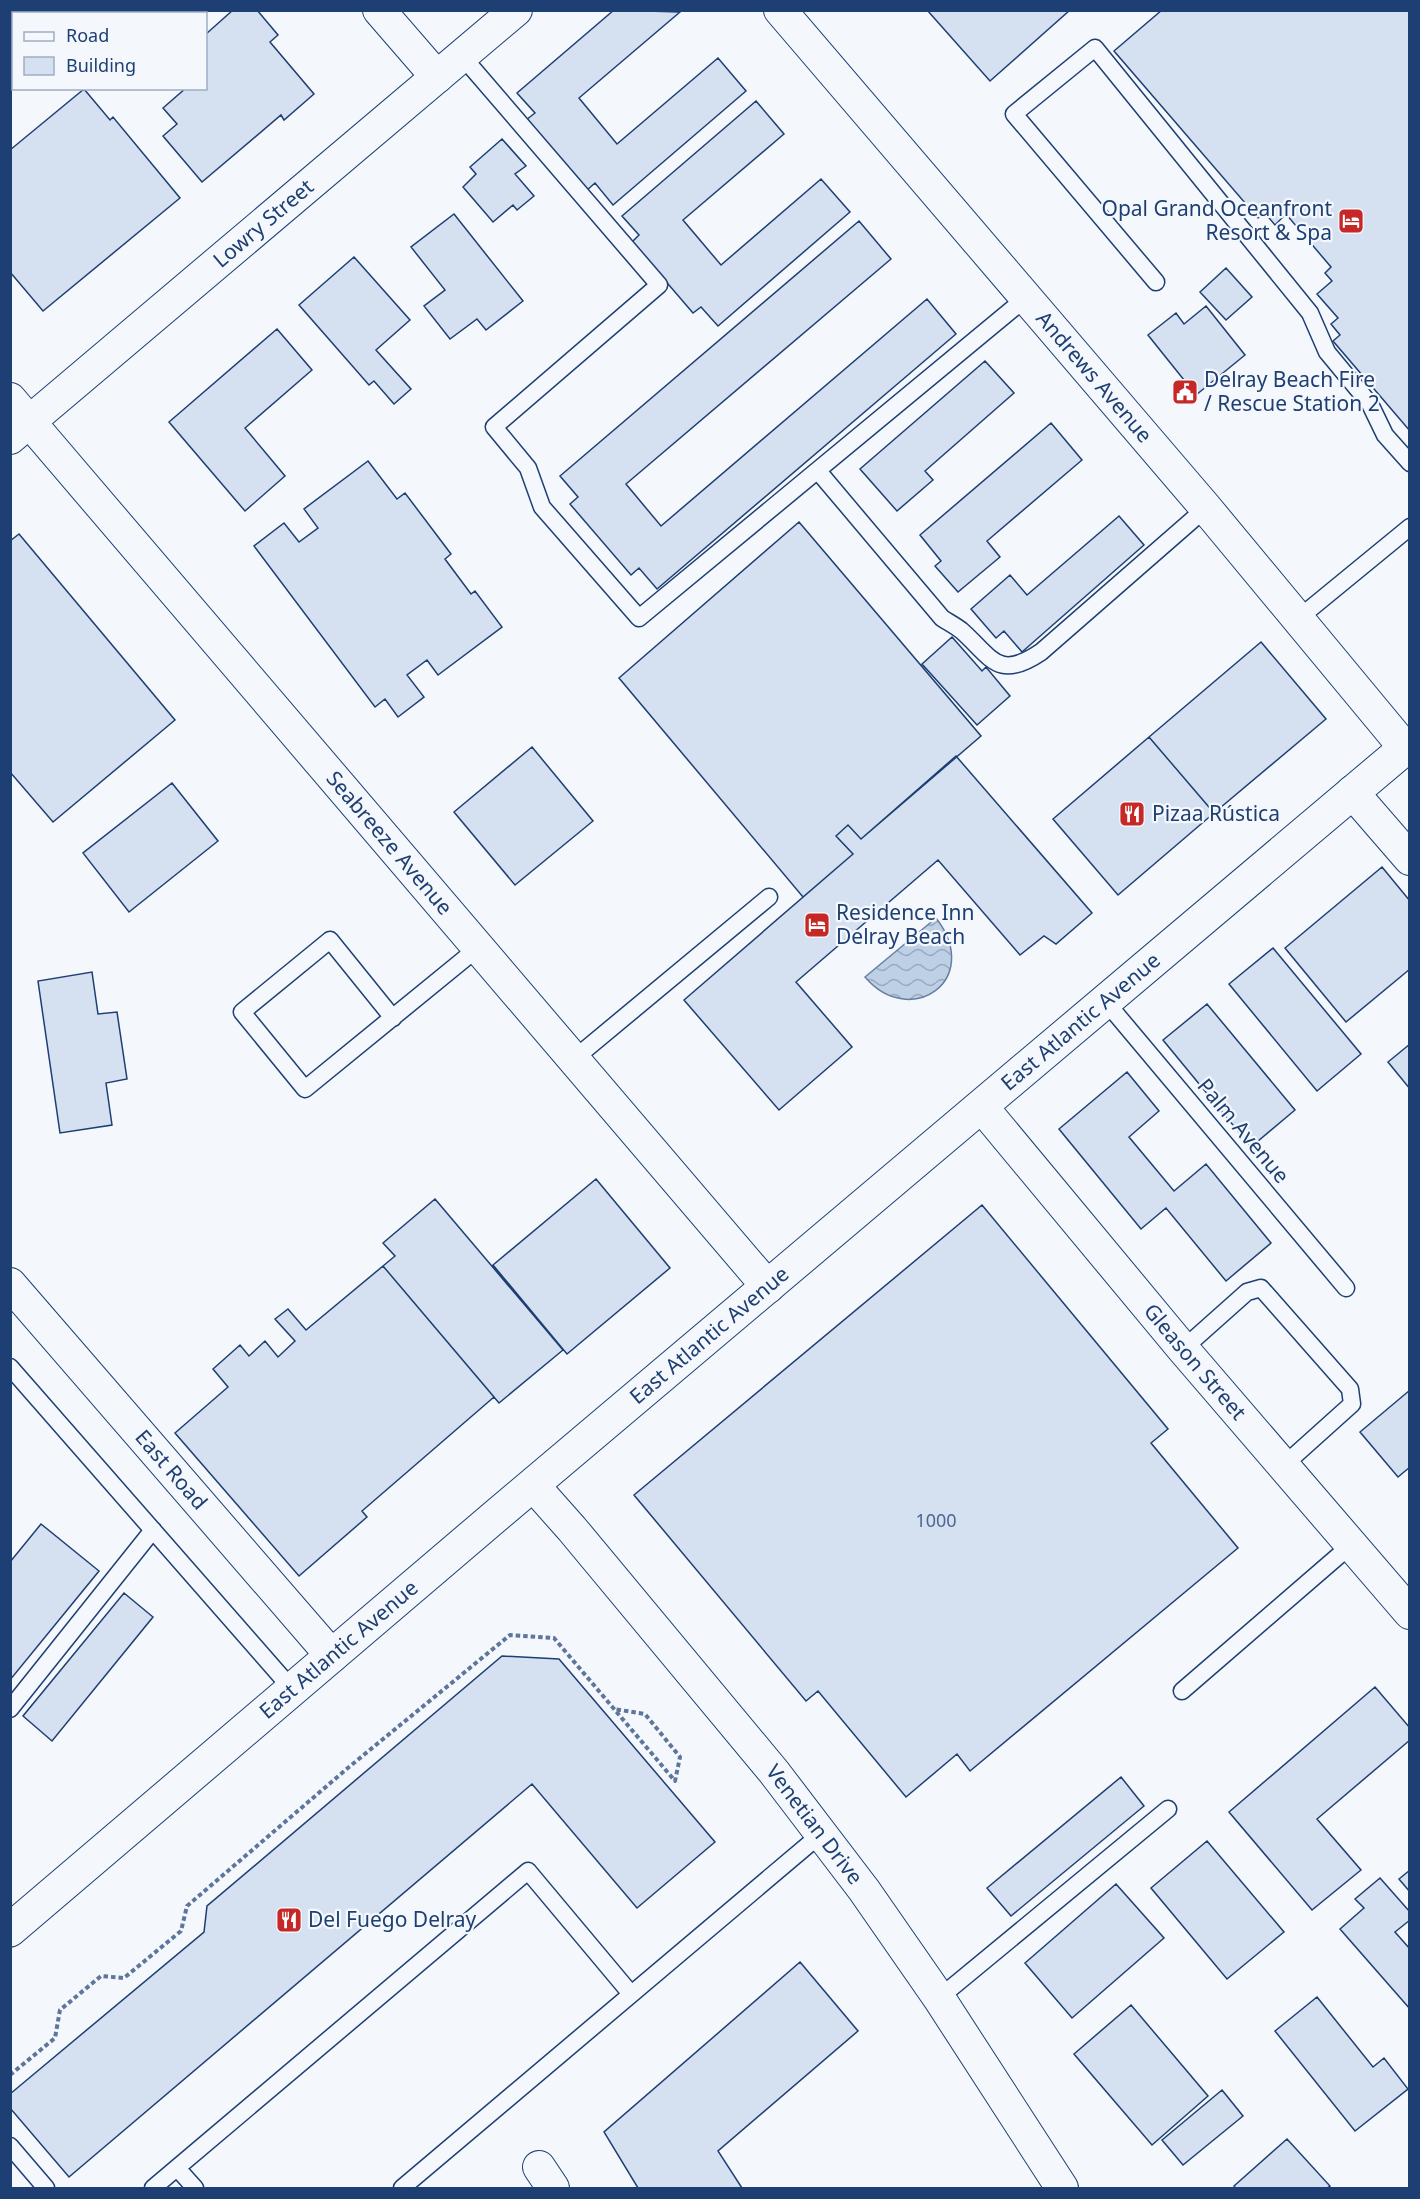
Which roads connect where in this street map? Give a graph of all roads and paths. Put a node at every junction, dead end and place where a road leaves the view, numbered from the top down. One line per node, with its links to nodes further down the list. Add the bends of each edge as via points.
1 (380, 10): 5 (street)
2 (516, 10): 4 (street, Lowry Street)
3 (785, 12): 7 (street, Andrews Avenue)
4 (462, 56): 5 (street, Lowry Street); 10 (lane, via 659,285 494,427 528,468 542,507 639,618)
5 (437, 77): 8 (street, Lowry Street)
6 (1156, 282): 9 (lane, via 1014,114 1095,48 1310,313 1327,352 1370,404 1385,435)
7 (1027, 297): 10 (lane); 11 (street, Andrews Avenue)
8 (17, 420): 18 (street, Seabreeze Avenue)
9 (1410, 463)
10 (818, 471): 11 (lane, via 942,618 960,629 986,656 1012,666 1026,663 1041,652)
11 (1206, 508): 13 (street, Andrews Avenue)
12 (1410, 527): 13 (lane)
13 (1299, 618): 14 (street, Andrews Avenue)
14 (1407, 746): 15 (main road, East Atlantic Avenue)
15 (1352, 792): 16 (street); 19 (main road, East Atlantic Avenue)
16 (1410, 859)
17 (769, 897): 21 (lane)
18 (479, 947): 20 (lane); 21 (street, Seabreeze Avenue)
19 (1106, 1002): 22 (main road, East Atlantic Avenue); 25 (lane, Palm Avenue)
20 (393, 1018): 20 (lane, via 305,1089 242,1012 330,940)
21 (574, 1059): 24 (street, Seabreeze Avenue)
22 (982, 1107): 24 (main road, East Atlantic Avenue); 26 (street, Gleason Street)
23 (10, 1284): 33 (street, East Road)
24 (768, 1287): 29 (main road, East Atlantic Avenue)
25 (1346, 1288)
26 (1183, 1349): 28 (street, Gleason Street); 28 (lane, via 1246,1292 1261,1288 1350,1389 1352,1404)
27 (10, 1366): 30 (lane)
28 (1283, 1466): 31 (street, Gleason Street)
29 (533, 1485): 33 (main road, East Atlantic Avenue); 39 (street, Venetian Drive, via 774,1772)
30 (153, 1530): 34 (lane); 36 (lane)
31 (1351, 1545): 32 (street, Gleason Street); 35 (lane)
32 (1410, 1613)
33 (332, 1656): 34 (main road, East Atlantic Avenue)
34 (292, 1689): 40 (main road, East Atlantic Avenue)
35 (1182, 1691)
36 (10, 1709)
37 (614, 1709): 37 (path, via 636,1735 675,1781 680,1757 645,1714); 43 (path, via 554,1638 510,1635 187,1906 181,1931 124,1978 101,1976 60,2010 55,2038)
38 (1168, 1809): 42 (lane)
39 (821, 1834): 41 (lane); 42 (street, Venetian Drive)
40 (10, 1930)
41 (631, 1994): 45 (lane, via 528,1871); 49 (lane)
42 (939, 1998): 50 (street, Venetian Drive)
43 (10, 2075)
44 (10, 2146): 46 (lane)
45 (177, 2168): 47 (lane); 48 (lane)
46 (46, 2188)
47 (153, 2188)
48 (195, 2188)
49 (402, 2188)
50 (1062, 2188)

